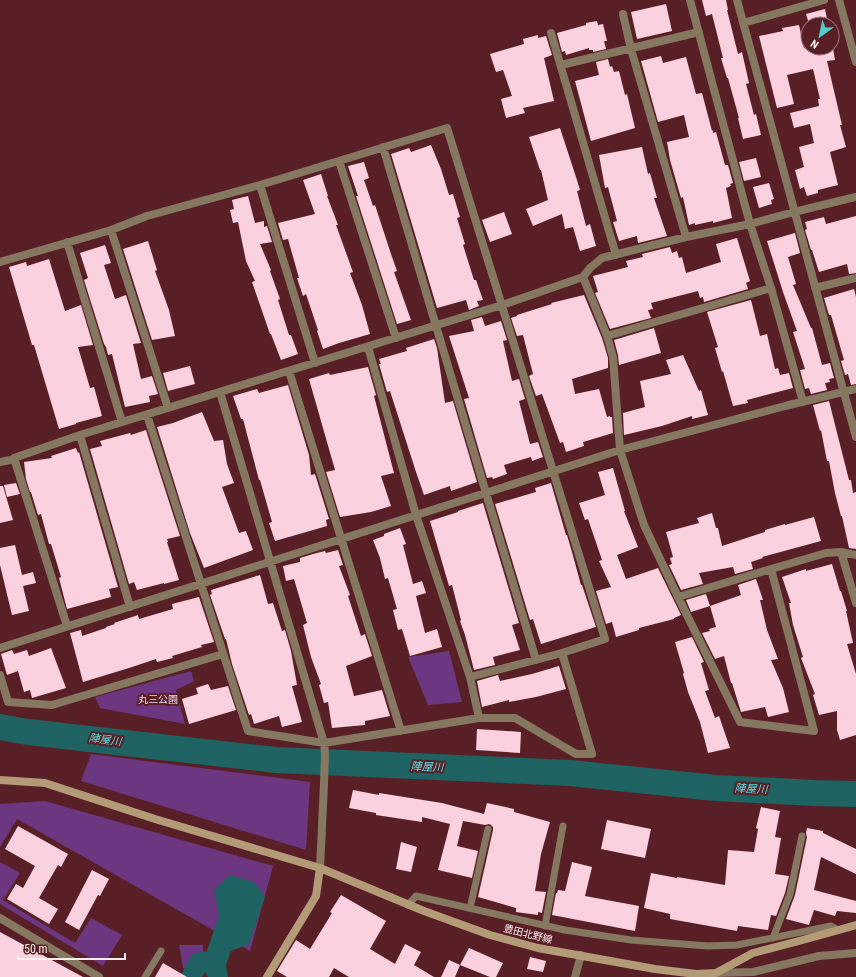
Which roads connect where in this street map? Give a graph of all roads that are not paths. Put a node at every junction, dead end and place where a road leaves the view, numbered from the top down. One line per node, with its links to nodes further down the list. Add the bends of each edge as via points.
1 (690, 0): 7 (street)
2 (737, 0): 6 (street)
3 (824, 0): 6 (street)
4 (839, 0): 10 (street)
5 (623, 14): 9 (street)
6 (743, 23): 16 (street)
7 (699, 32): 9 (street); 17 (street)
8 (551, 33): 11 (street)
9 (632, 48): 11 (street); 19 (street)
10 (856, 62)
11 (560, 65): 21 (street)
12 (383, 147): 13 (street); 27 (street, via 447,128); 28 (street)
13 (339, 161): 14 (street); 30 (street)
14 (260, 185): 18 (street, via 147,216); 32 (street)
15 (856, 197): 16 (street)
16 (794, 212): 17 (street); 26 (street)
17 (750, 224): 19 (street); 25 (street)
18 (111, 230): 20 (street); 38 (street)
19 (686, 237): 21 (street)
20 (66, 242): 22 (street); 40 (street)
21 (616, 255): 23 (street, via 602,258)
22 (0, 262)
23 (583, 277): 27 (street); 29 (street)
24 (856, 278): 26 (street)
25 (772, 288): 29 (street); 37 (street)
26 (815, 288): 36 (street)
27 (502, 305): 28 (street); 46 (street)
28 (436, 326): 30 (street); 47 (street)
29 (607, 336): 43 (street, via 613,357)
30 (396, 338): 31 (street)
31 (368, 346): 32 (street); 48 (street)
32 (315, 363): 33 (street)
33 (289, 371): 35 (street); 49 (street)
34 (856, 389): 36 (street)
35 (220, 392): 38 (street); 52 (street)
36 (844, 392): 37 (street); 42 (street)
37 (803, 402): 43 (street)
38 (168, 408): 39 (street)
39 (147, 414): 40 (street); 54 (street)
40 (122, 422): 41 (street)
41 (80, 435): 44 (street); 57 (street)
42 (856, 437)
43 (620, 450): 46 (street); 55 (street, via 644,525)
44 (14, 459): 45 (street); 58 (street)
45 (0, 462)
46 (553, 472): 47 (street); 60 (street, via 605,639)
47 (486, 493): 48 (street); 62 (street)
48 (416, 515): 49 (street); 64 (street)
49 (342, 539): 52 (street); 66 (street)
50 (841, 552): 51 (street); 53 (street, via 826,553); 56 (street)
51 (856, 555)
52 (270, 562): 54 (street); 67 (street)
53 (771, 569): 55 (street); 55 (street, via 814,731 740,722)
54 (201, 584): 57 (street); 61 (street)
55 (678, 597)
56 (856, 604)
57 (130, 606): 58 (street)
58 (67, 626): 59 (street)
59 (0, 648)
60 (562, 653): 62 (street); 65 (street, via 592,754 576,754 515,718)
61 (223, 654): 63 (street, via 52,705 8,702); 67 (street, via 248,731)
62 (536, 660): 64 (street)
63 (0, 675)
64 (470, 677): 65 (street)
65 (479, 718): 66 (street)
66 (402, 730): 67 (street)
67 (324, 743): 72 (street)
68 (0, 780): 72 (main road, 豊田北野線, via 45,782 155,819)
69 (562, 826): 77 (lane)
70 (488, 829): 74 (lane)
71 (802, 836): 79 (lane, via 790,894)
72 (320, 868): 73 (main road, 豊田北野線); 86 (main road, via 316,896)
73 (408, 905): 74 (lane, via 416,896); 82 (main road, 豊田北野線, via 490,935 538,948)
74 (470, 908): 77 (lane)
75 (0, 918): 84 (street)
76 (856, 925): 78 (main road, 豊田北野線)
77 (545, 926): 79 (lane, via 631,940 708,946 737,945)
78 (838, 930): 79 (lane, via 832,926); 83 (main road, 豊田北野線, via 753,953)
79 (773, 938)
80 (161, 951): 85 (lane)
81 (856, 953): 83 (street, via 819,956 753,972)
82 (581, 955): 83 (main road, 豊田北野線, via 696,974); 87 (street)
83 (716, 973)
84 (99, 977)
85 (145, 977)
86 (267, 977)
87 (575, 977)

